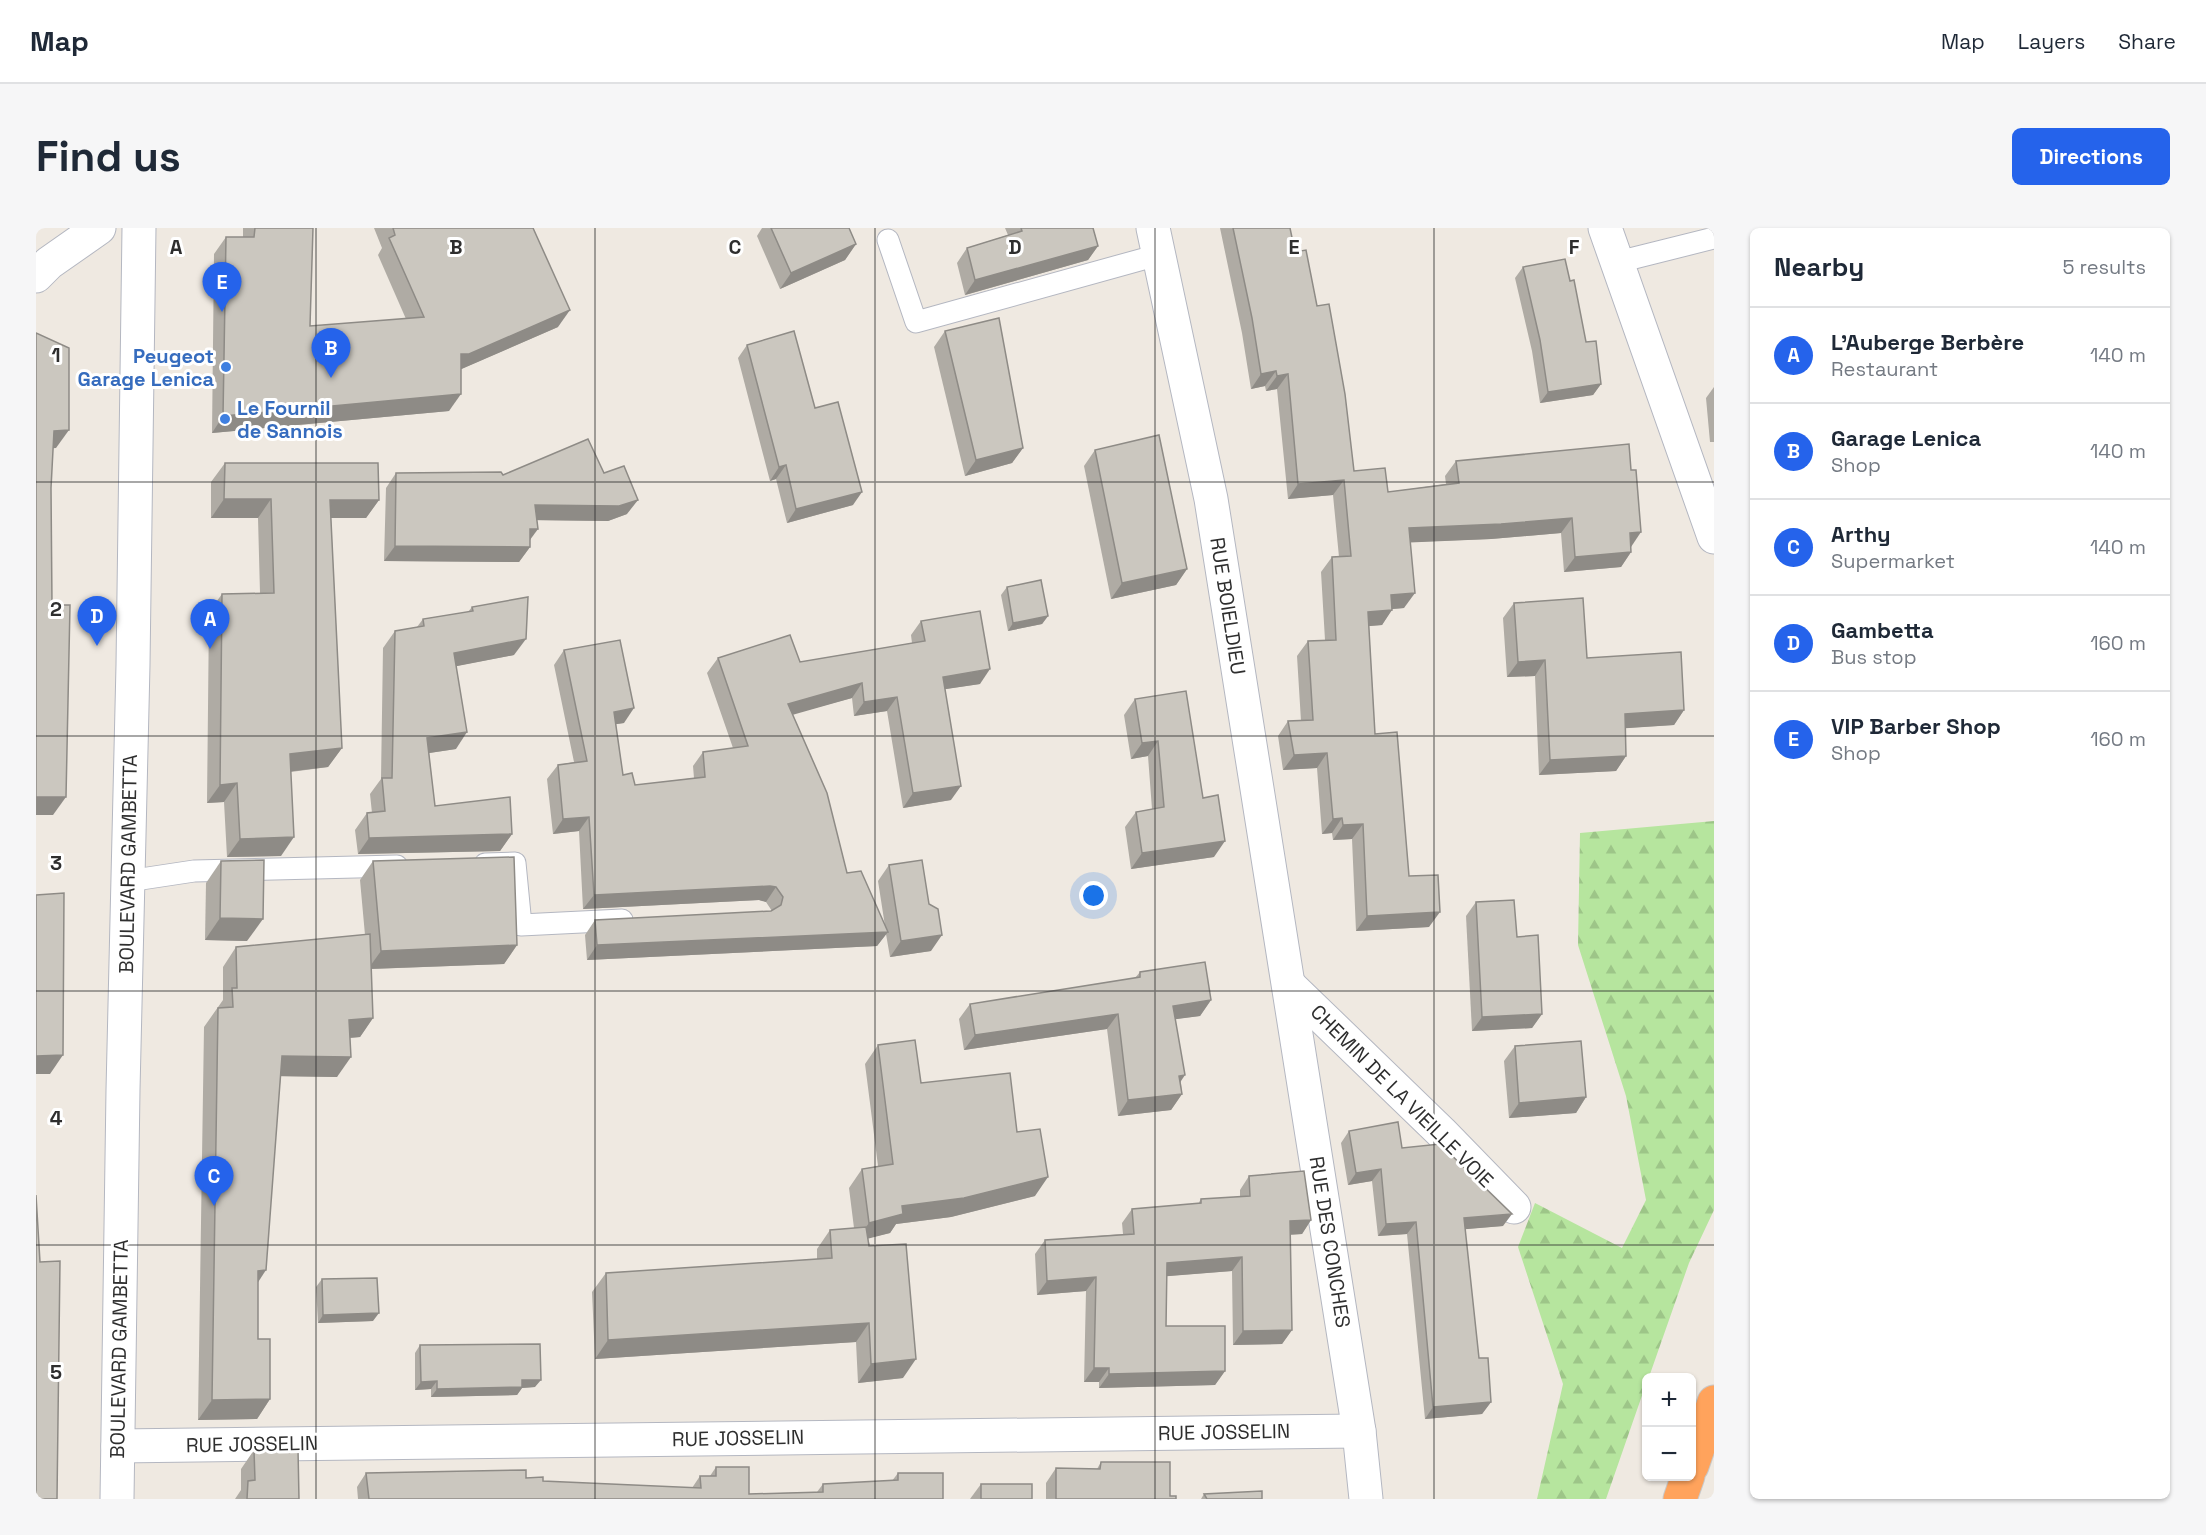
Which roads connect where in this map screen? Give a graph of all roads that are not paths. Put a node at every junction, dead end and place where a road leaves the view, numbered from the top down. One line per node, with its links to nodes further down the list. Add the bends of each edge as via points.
1 (99, 228): 8 (street)
2 (139, 228): 12 (street, BOULEVARD GAMBETTA)
3 (1605, 228): 7 (street)
4 (1714, 238): 7 (lane)
5 (888, 240): 6 (lane, via 916,322)
6 (1156, 241): 14 (street, RUE BOIELDIEU, via 1211,499)
7 (1618, 262): 9 (street)
8 (36, 276)
9 (1714, 537)
10 (468, 864): 13 (lane, via 516,863 521,925)
11 (420, 865): 12 (lane, via 194,872)
12 (128, 881): 18 (street, BOULEVARD GAMBETTA)
13 (641, 919)
14 (1290, 986): 15 (street, CHEMIN DE LA VIEILLE VOIE); 17 (street, RUE DES CONCHES)
15 (1514, 1207)
16 (1714, 1402): 19 (highway)
17 (1359, 1431): 18 (street, RUE JOSSELIN); 22 (street, RUE DES CONCHES)
18 (118, 1446): 21 (street, BOULEVARD GAMBETTA)
19 (1696, 1454)
20 (1686, 1481): 23 (highway)
21 (117, 1499)
22 (1366, 1499)
23 (1680, 1499)

